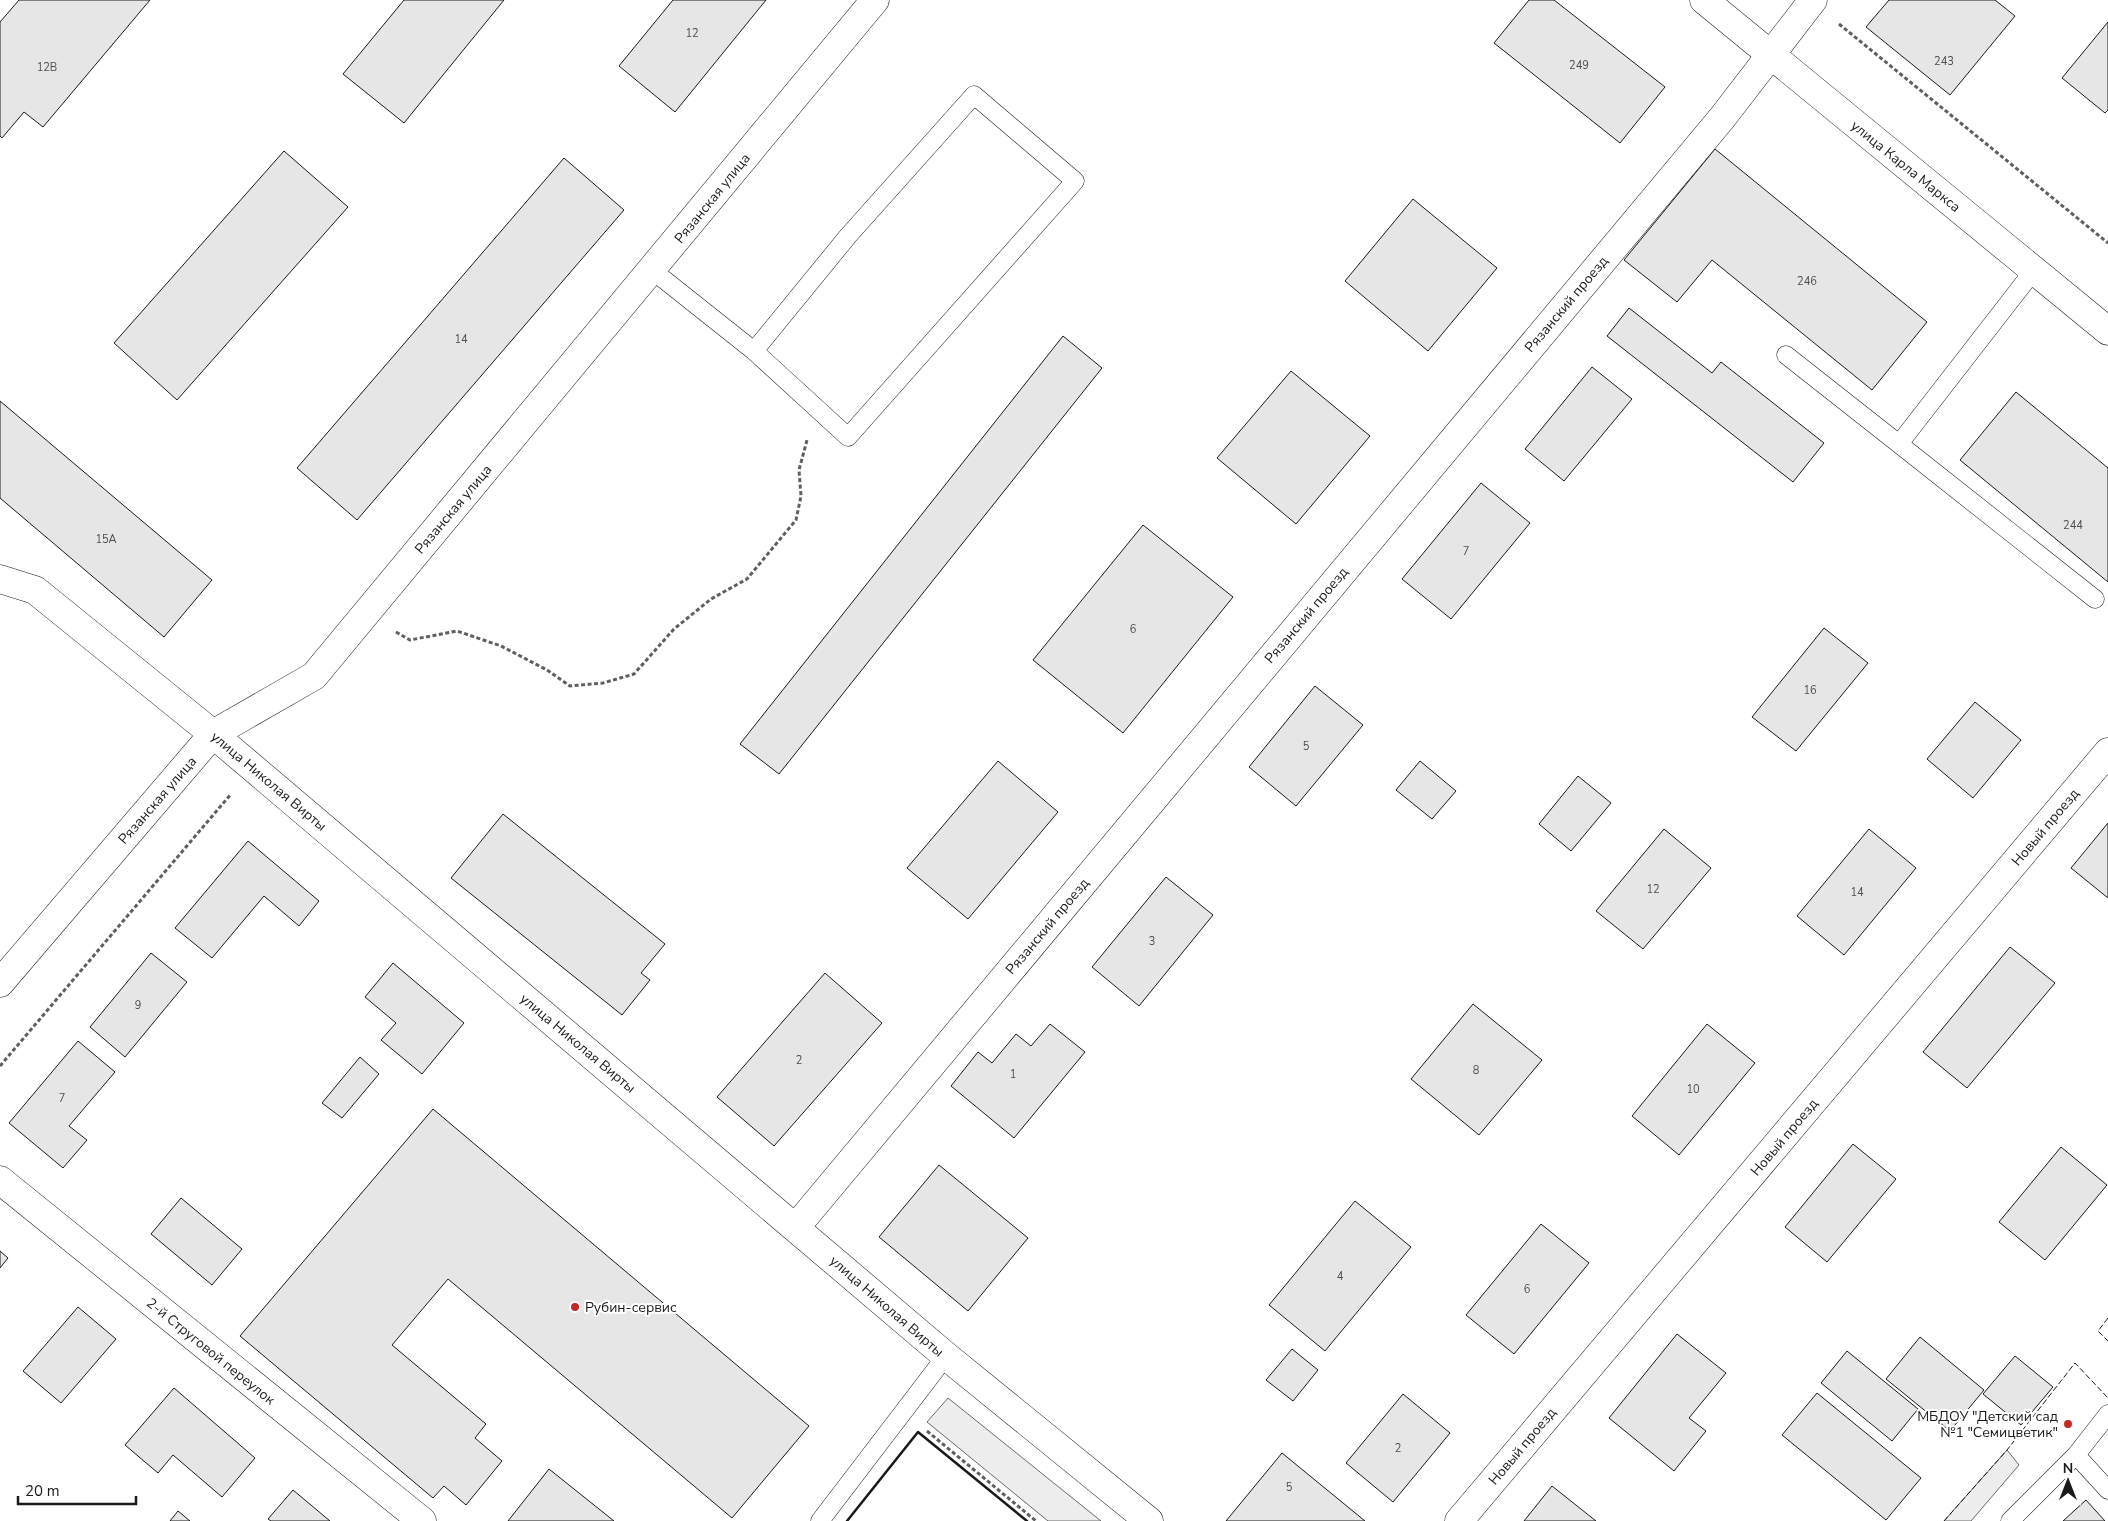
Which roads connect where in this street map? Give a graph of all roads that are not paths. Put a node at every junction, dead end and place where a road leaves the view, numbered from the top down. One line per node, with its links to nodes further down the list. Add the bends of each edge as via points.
1 (875, 0): 5 (street, Рязанская улица)
2 (1704, 0): 4 (street, улица Карла Маркса)
3 (1812, 1): 4 (street, Рязанский проезд)
4 (1771, 56): 6 (street, улица Карла Маркса); 17 (street, Рязанский проезд)
5 (652, 270): 8 (lane); 13 (street, Рязанская улица, via 314,676)
6 (2034, 270): 7 (street, улица Карла Маркса); 10 (lane)
7 (2108, 331)
8 (754, 351): 8 (lane, via 848,437 1075,181 974,96 848,236)
9 (1786, 354): 10 (lane)
10 (1899, 444): 12 (lane)
11 (0, 579): 13 (street, улица Николая Вирты, via 35,590)
12 (2095, 599)
13 (213, 734): 15 (street, Рязанская улица); 17 (street, улица Николая Вирты)
14 (2108, 752): 25 (street, Новый проезд)
15 (0, 983)
16 (0, 1180): 22 (street, 2-й Струговой переулок)
17 (796, 1227): 18 (street, улица Николая Вирты)
18 (946, 1356): 23 (lane); 24 (street, улица Николая Вирты)
19 (2108, 1414): 20 (lane)
20 (2076, 1455): 21 (lane); 26 (lane)
21 (2108, 1490)
22 (422, 1521)
23 (820, 1521)
24 (1149, 1521)
25 (1459, 1521)
26 (2010, 1521)

